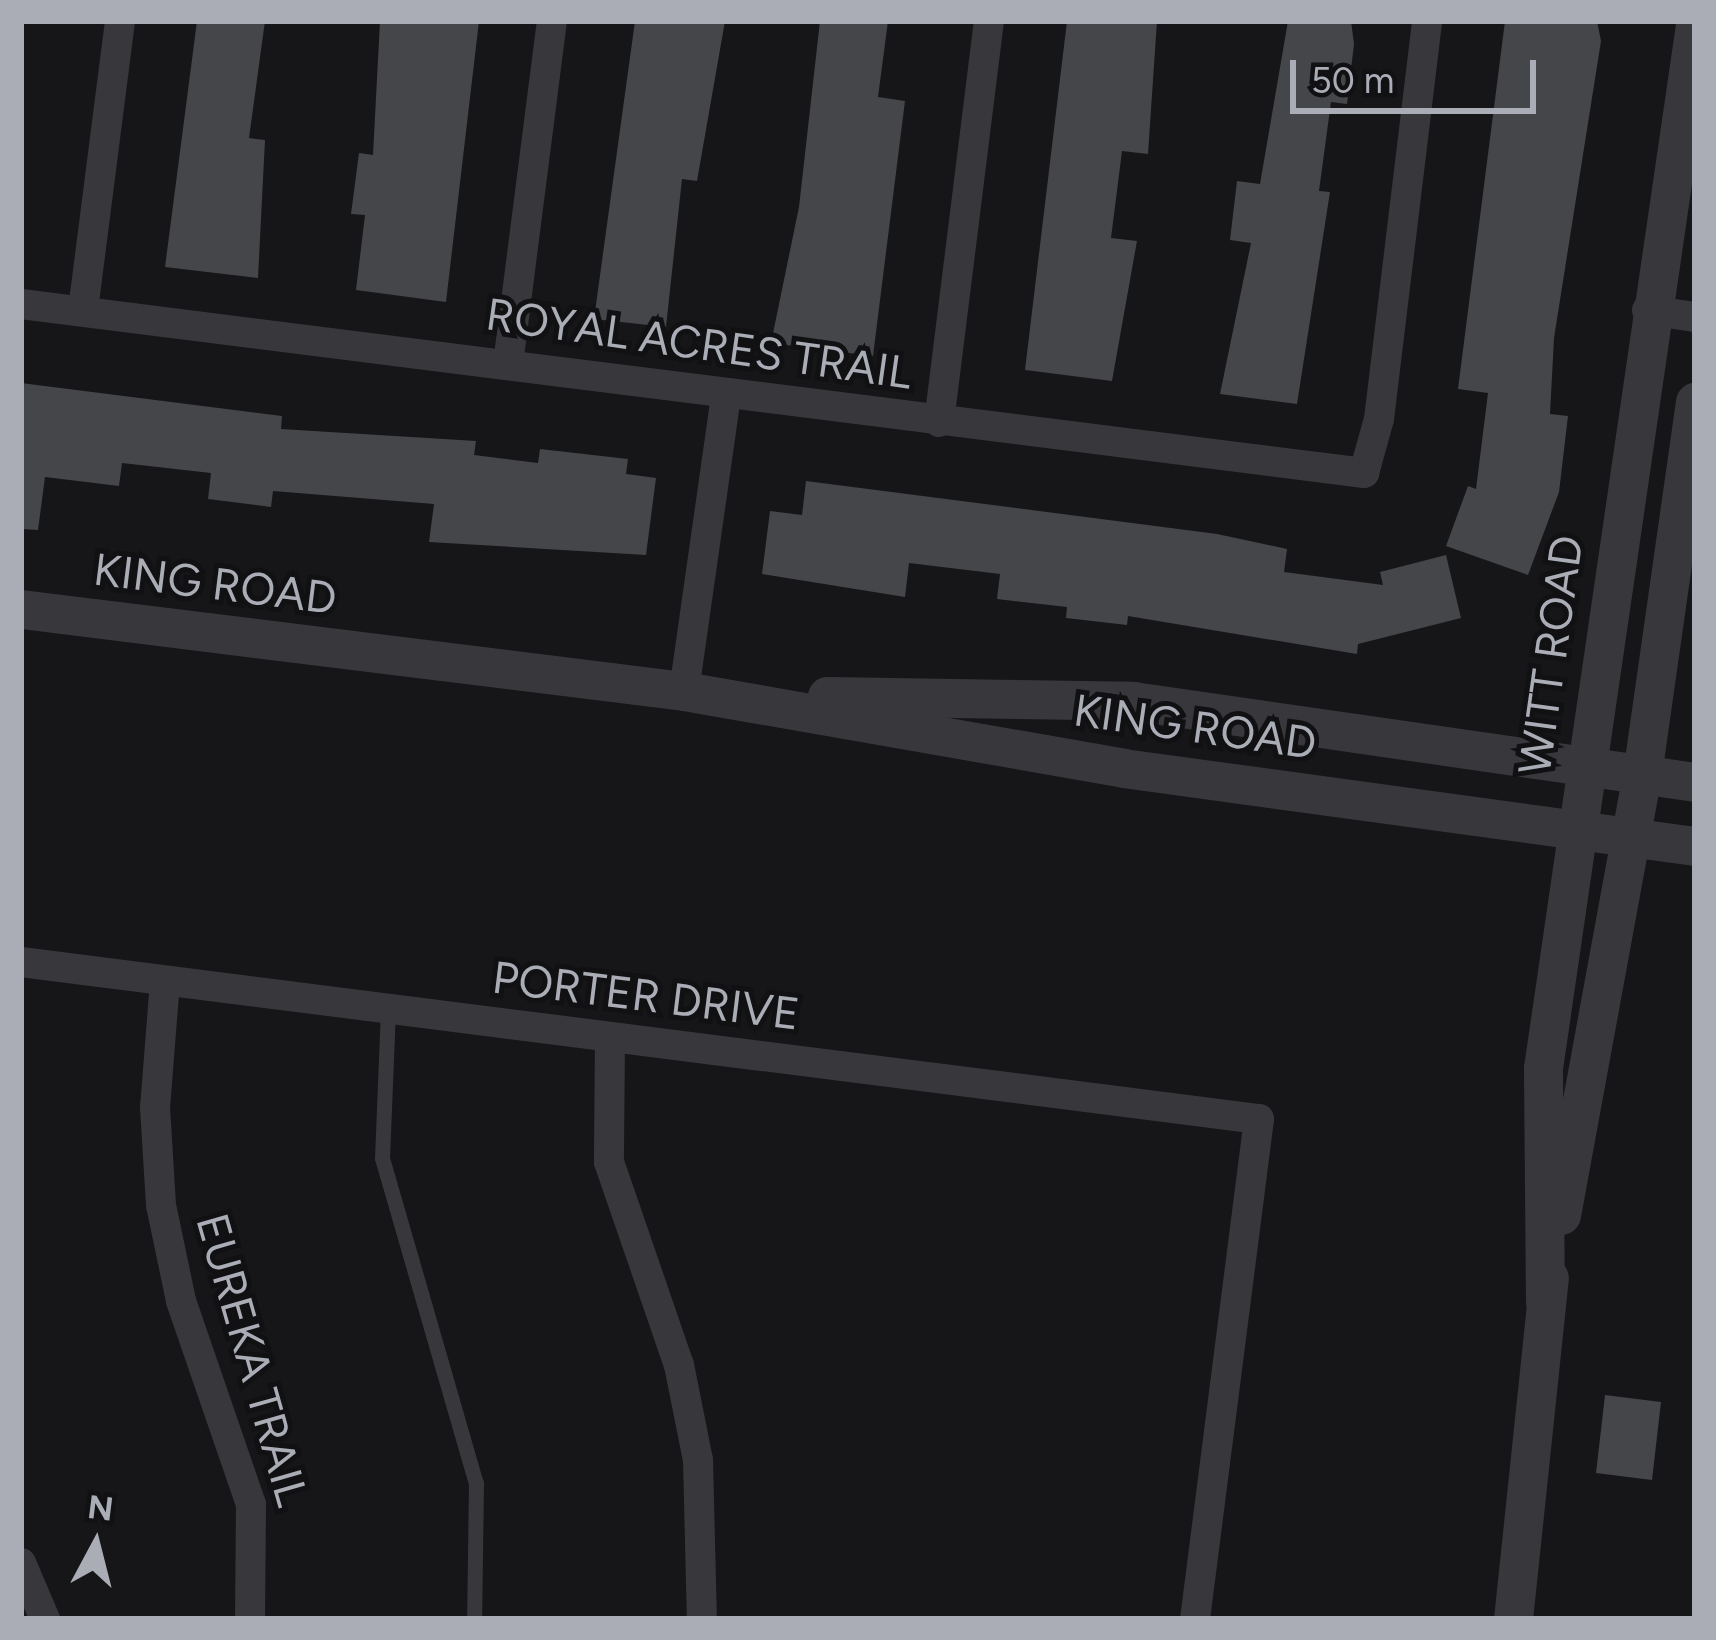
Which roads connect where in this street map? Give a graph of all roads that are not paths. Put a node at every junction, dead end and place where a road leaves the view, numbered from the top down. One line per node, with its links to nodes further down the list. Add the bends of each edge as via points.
1 (120, 21): 7 (street)
2 (552, 21): 10 (street)
3 (989, 21): 13 (street)
4 (1426, 21): 13 (street, ROYAL ACRES TRAIL, via 1379,419 1364,473)
5 (1695, 25): 8 (street, WITT ROAD)
6 (21, 304): 7 (street, ROYAL ACRES TRAIL)
7 (83, 310): 10 (street, ROYAL ACRES TRAIL)
8 (1647, 310): 9 (street); 16 (street, WITT ROAD)
9 (1695, 317)
10 (508, 364): 11 (street, ROYAL ACRES TRAIL)
11 (726, 396): 13 (street, ROYAL ACRES TRAIL); 15 (street)
12 (1695, 403): 17 (street, WITT ROAD)
13 (939, 422)
14 (21, 609): 15 (street, KING ROAD)
15 (684, 691): 16 (street, KING ROAD, via 1133,701); 19 (street, KING ROAD, via 1123,768)
16 (1584, 766): 17 (street, KING ROAD); 19 (street, WITT ROAD)
17 (1642, 774): 18 (street, KING ROAD); 20 (street, WITT ROAD)
18 (1695, 782)
19 (1575, 827): 20 (street, KING ROAD); 26 (street, WITT ROAD, via 1543,1068)
20 (1630, 836): 21 (street, KING ROAD); 26 (street, WITT ROAD)
21 (1695, 847)
22 (21, 962): 23 (street, PORTER DRIVE)
23 (164, 981): 24 (street, PORTER DRIVE); 29 (street, EUREKA TRAIL, via 155,1107 161,1205 181,1301 251,1504)
24 (388, 1009): 25 (street, PORTER DRIVE); 30 (lane, via 382,1158 476,1483)
25 (610, 1037): 31 (street, via 609,1162 680,1366 698,1460); 32 (street, PORTER DRIVE, via 1259,1119)
26 (1545, 1302): 33 (street, WITT ROAD)
27 (21, 1563): 28 (street)
28 (45, 1619)
29 (250, 1619)
30 (474, 1619)
31 (702, 1619)
32 (1196, 1619)
33 (1513, 1619)

